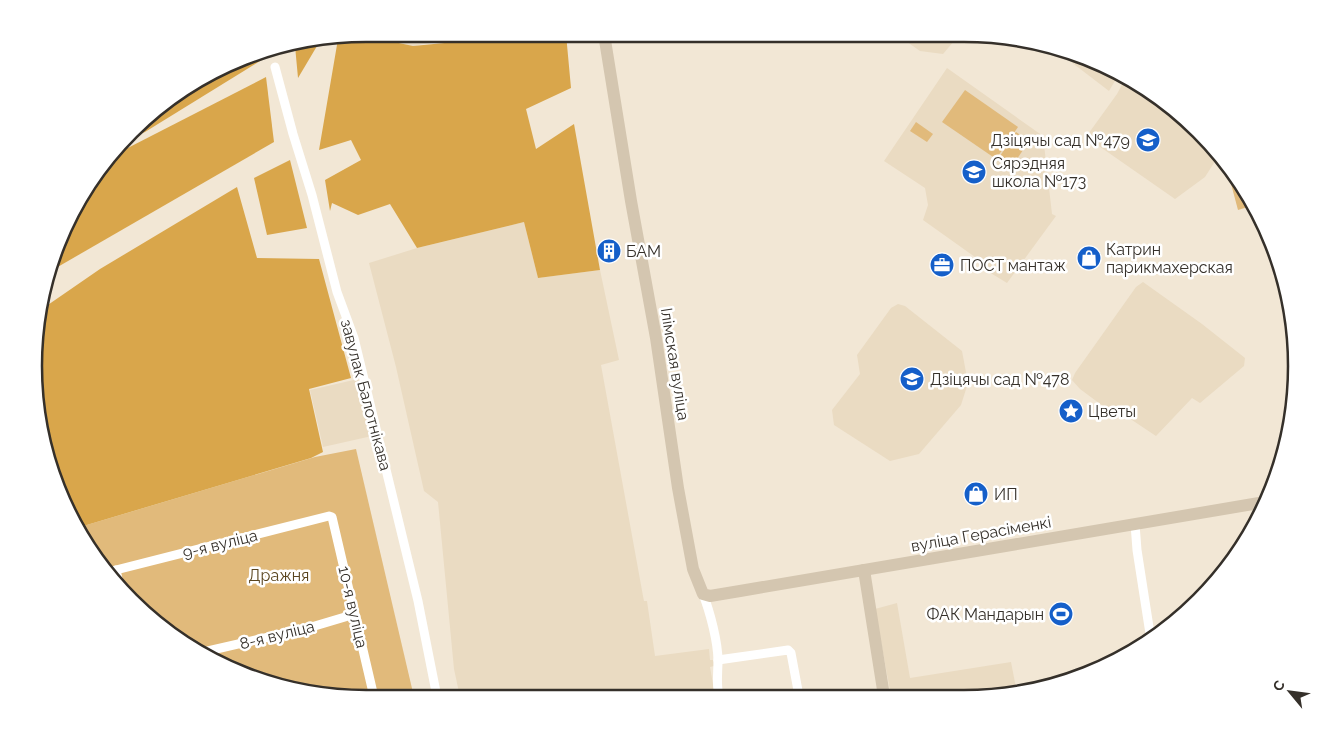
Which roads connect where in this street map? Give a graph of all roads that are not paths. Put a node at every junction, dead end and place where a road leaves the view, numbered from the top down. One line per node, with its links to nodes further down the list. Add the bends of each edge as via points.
1 (605, 42): 8 (street, Ілімская вуліца, via 678,488 693,569)
2 (276, 67): 14 (street, завулак Балотнікава, via 335,286 354,338)
3 (1257, 503): 5 (street, вуліца Герасіменкі)
4 (332, 517): 6 (street, 9-я вуліца); 9 (street, 10-я вуліца)
5 (1135, 524): 7 (street, вуліца Герасіменкі); 10 (street)
6 (115, 570)
7 (864, 570): 8 (street, вуліца Герасіменкі, via 710,596); 17 (street)
8 (703, 594): 12 (street, Ілімская вуліца)
9 (354, 614): 11 (street, 8-я вуліца); 13 (street, 10-я вуліца)
10 (1150, 631)
11 (212, 650)
12 (718, 660): 15 (street, Ілімская вуліца); 16 (street, via 785,650 791,653)
13 (372, 690)
14 (437, 690)
15 (718, 690)
16 (798, 690)
17 (883, 690)

